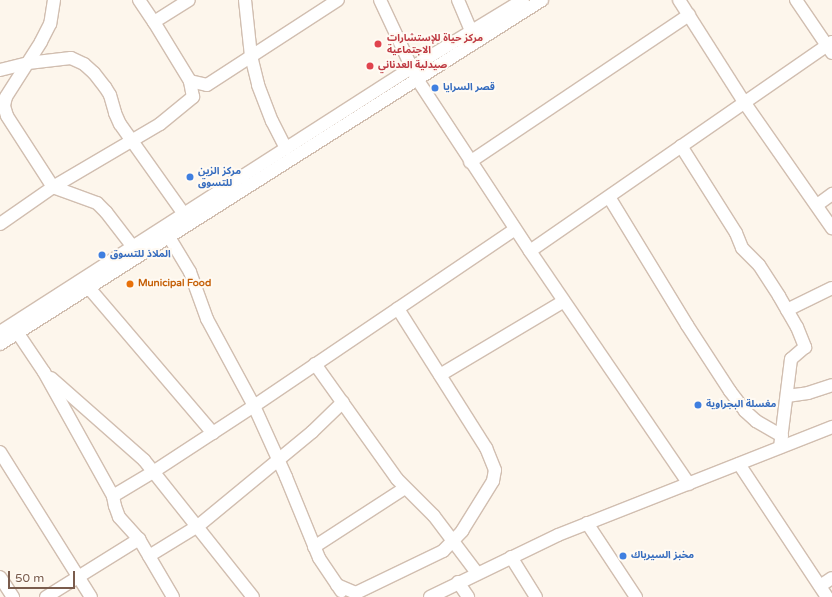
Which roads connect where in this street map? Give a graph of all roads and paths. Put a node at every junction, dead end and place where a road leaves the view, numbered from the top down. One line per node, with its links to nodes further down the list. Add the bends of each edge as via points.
1 (54, 0): 17 (street, via 50,24)
2 (139, 0): 13 (street)
3 (189, 0): 13 (street)
4 (245, 0): 16 (street)
5 (380, 0): 18 (street)
6 (458, 0): 14 (street)
7 (523, 0): 14 (street)
8 (542, 0): 20 (street)
9 (680, 0): 12 (street)
10 (796, 0): 15 (street)
11 (331, 2): 16 (street)
12 (689, 15): 22 (street); 26 (street)
13 (154, 22): 21 (street)
14 (471, 31): 18 (street)
15 (830, 47): 22 (street)
16 (251, 56): 21 (street, via 208,85); 25 (street, via 264,104)
17 (28, 63): 19 (street); 23 (street, via 71,58 84,64 110,95 117,119); 27 (street, via 6,97 4,106 7,116)
18 (411, 68): 20 (street); 25 (street)
19 (0, 70)
20 (417, 79): 26 (street); 35 (street)
21 (190, 81): 23 (street, via 193,96 160,124)
22 (744, 102): 24 (street); 30 (street)
23 (132, 141): 27 (street); 31 (street)
24 (681, 146): 29 (street); 42 (street, via 736,233 742,248 764,272)
25 (286, 149): 31 (street)
26 (470, 162): 33 (street)
27 (53, 187): 32 (street); 36 (street, via 97,203)
28 (832, 194): 30 (street)
29 (609, 196): 37 (street); 55 (street, via 730,391 745,411)
30 (817, 205): 34 (street)
31 (184, 214): 36 (street)
32 (0, 224)
33 (515, 228): 37 (street); 41 (street)
34 (832, 228)
35 (170, 237): 38 (street); 52 (street, via 190,272 207,319)
36 (133, 247): 43 (street)
37 (530, 251): 40 (street)
38 (88, 288): 44 (street); 54 (street)
39 (832, 288): 42 (street)
40 (564, 301): 48 (street); 60 (street)
41 (398, 308): 46 (street); 48 (street)
42 (787, 310): 50 (street, via 805,347 791,360)
43 (0, 332)
44 (17, 332): 45 (street); 47 (street)
45 (0, 344)
46 (315, 364): 51 (street); 52 (street)
47 (44, 372): 59 (street, via 133,449); 62 (street)
48 (440, 375): 66 (street, via 486,448 495,470 494,481)
49 (832, 385): 50 (street, via 808,393)
50 (787, 396): 55 (street)
51 (343, 402): 57 (street); 61 (street)
52 (254, 406): 54 (street); 57 (street)
53 (832, 427): 55 (street)
54 (213, 433): 59 (street)
55 (781, 442): 58 (street)
56 (0, 452): 72 (street)
57 (278, 460): 64 (street); 67 (street, via 306,523)
58 (739, 464): 60 (street); 76 (street)
59 (153, 472): 62 (street); 64 (street)
60 (689, 484): 63 (street)
61 (405, 488): 66 (street, via 434,516); 67 (street)
62 (113, 496): 65 (street, via 119,517)
63 (587, 523): 69 (street); 86 (street)
64 (198, 526): 68 (street); 81 (street)
65 (139, 539): 68 (street); 72 (street)
66 (454, 541): 70 (street); 75 (street, via 428,560 409,566 356,593)
67 (314, 548): 75 (street)
68 (149, 556): 80 (street)
69 (511, 557): 70 (street); 85 (street)
70 (477, 573): 74 (street)
71 (0, 577): 77 (street)
72 (78, 578): 78 (street); 79 (street)
73 (832, 578): 76 (street)
74 (458, 582): 83 (street); 84 (street)
75 (337, 585): 82 (street)
76 (820, 586): 87 (street)
77 (13, 597)
78 (46, 597)
79 (91, 597)
80 (173, 597)
81 (253, 597)
82 (345, 597)
83 (430, 597)
84 (468, 597)
85 (536, 597)
86 (636, 597)
87 (827, 597)

